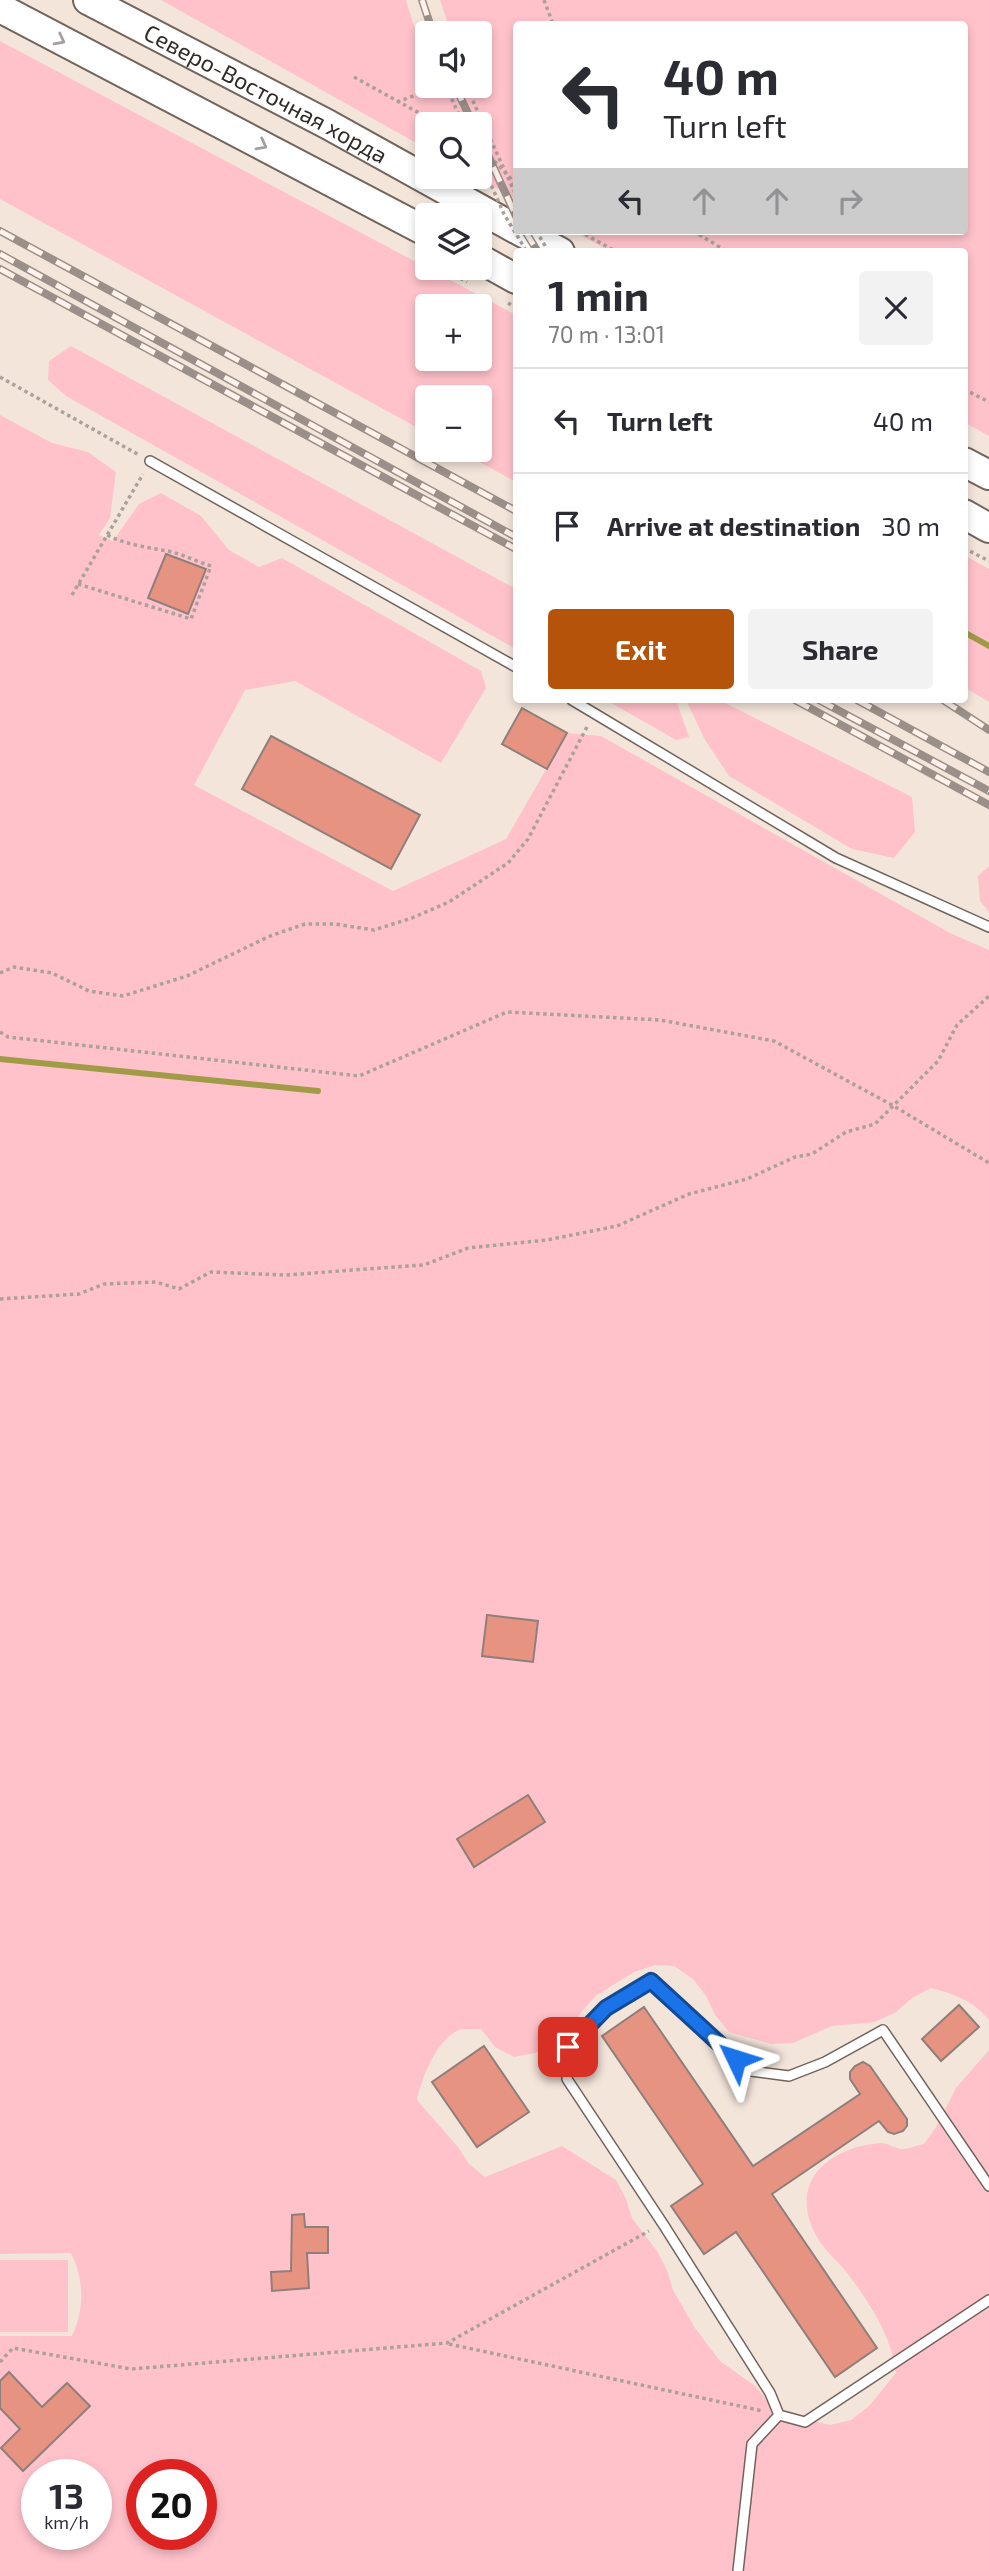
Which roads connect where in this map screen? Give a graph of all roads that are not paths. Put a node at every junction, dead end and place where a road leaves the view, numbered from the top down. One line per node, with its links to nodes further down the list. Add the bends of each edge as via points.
1 (88, 0): 4 (main road, Северо-Восточная хорда)
2 (0, 8): 3 (main road, Северо-Восточная хорда, one-way to 3)
3 (415, 226)
4 (513, 227)
5 (528, 235): 6 (main road, Северо-Восточная хорда)
6 (552, 248)
7 (492, 266): 8 (main road)
8 (513, 277)
9 (150, 461): 14 (lane)
10 (968, 464): 11 (main road)
11 (989, 475)
12 (968, 516): 13 (main road)
13 (989, 528)
14 (513, 665)
15 (577, 703): 16 (lane, via 836,858)
16 (989, 927)
17 (989, 2186): 19 (lane, via 883,2030 789,2076 751,2071 651,1981 606,2008 568,2047 567,2080 771,2393)
18 (989, 2300): 19 (lane, via 805,2422)
19 (779, 2415): 20 (lane, via 752,2444)
20 (738, 2571)

